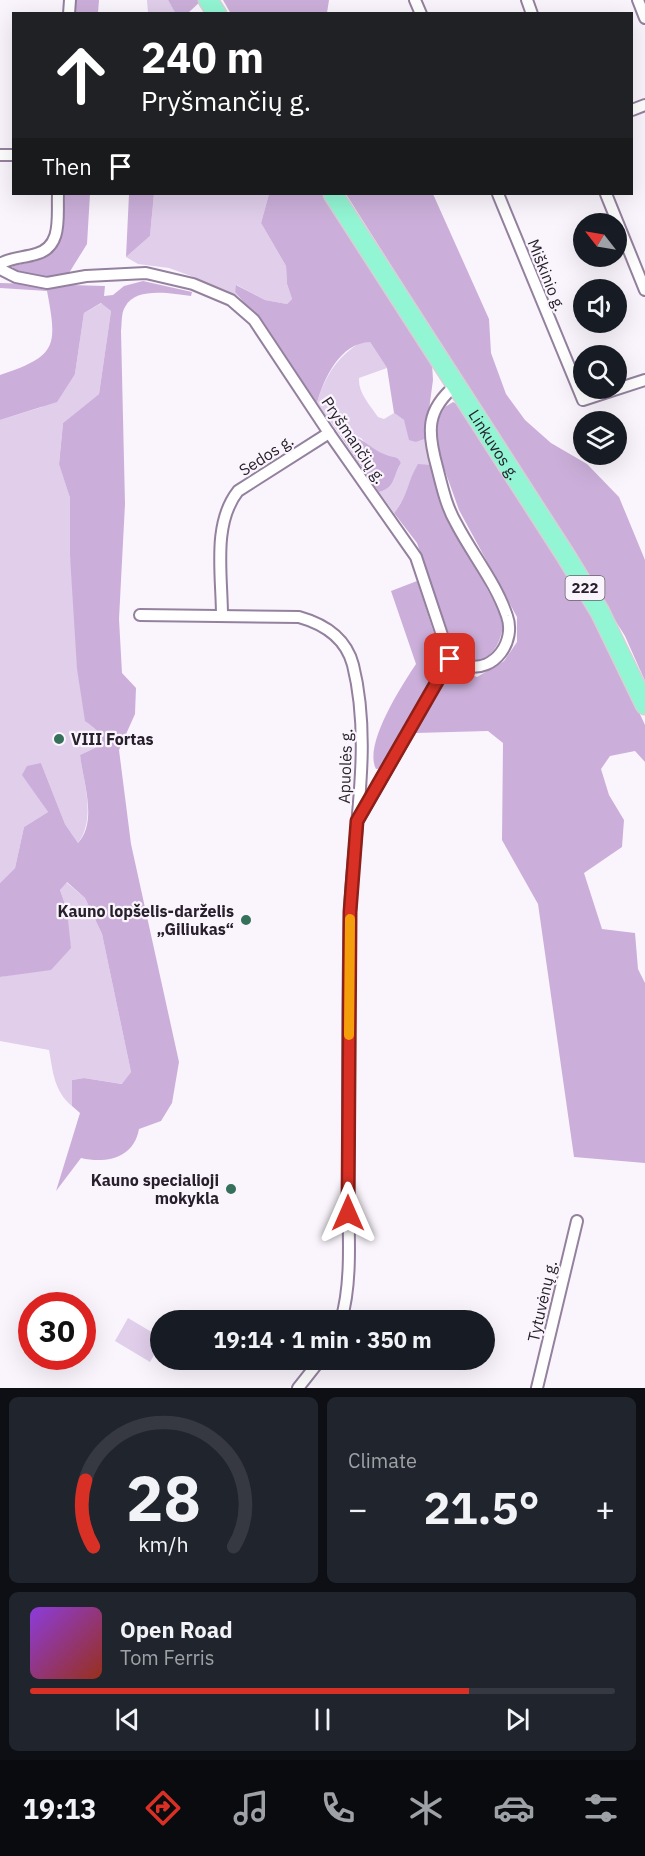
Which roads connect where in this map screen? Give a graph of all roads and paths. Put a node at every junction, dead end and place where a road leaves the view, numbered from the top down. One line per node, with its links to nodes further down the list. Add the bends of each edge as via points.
1 (638, 0): 2 (street)
2 (645, 18)
3 (58, 195): 7 (street, via 57,235 51,246 37,254 12,257)
4 (334, 195): 10 (main road, Linkuvos g. / 222)
5 (498, 195): 9 (street, Miškinio g., via 583,400)
6 (606, 195): 8 (street)
7 (0, 266): 11 (street, Pryšmančių g., via 16,277 47,283 86,276 146,273 193,284 231,300 254,320)
8 (645, 290)
9 (645, 380)
10 (456, 385): 14 (street, via 436,405 429,423 434,454 455,522 499,597 508,618 509,636 502,652 487,665 468,667); 15 (main road, Linkuvos g. / 222, via 600,612)
11 (328, 433): 13 (street, Sedos g., via 238,491 228,504 222,528); 14 (street, Pryšmančių g., via 416,557)
12 (140, 615): 13 (street, Apuolės g.)
13 (222, 616): 16 (street, Apuolės g., via 298,617 318,622 338,637 352,662 362,711)
14 (450, 659): 16 (street)
15 (645, 705)
16 (357, 821): 18 (street, Apuolės g., via 350,912)
17 (577, 1221): 21 (street, Tytuvėnų g.)
18 (343, 1310)
19 (312, 1370): 20 (street)
20 (298, 1388)
21 (537, 1388)

